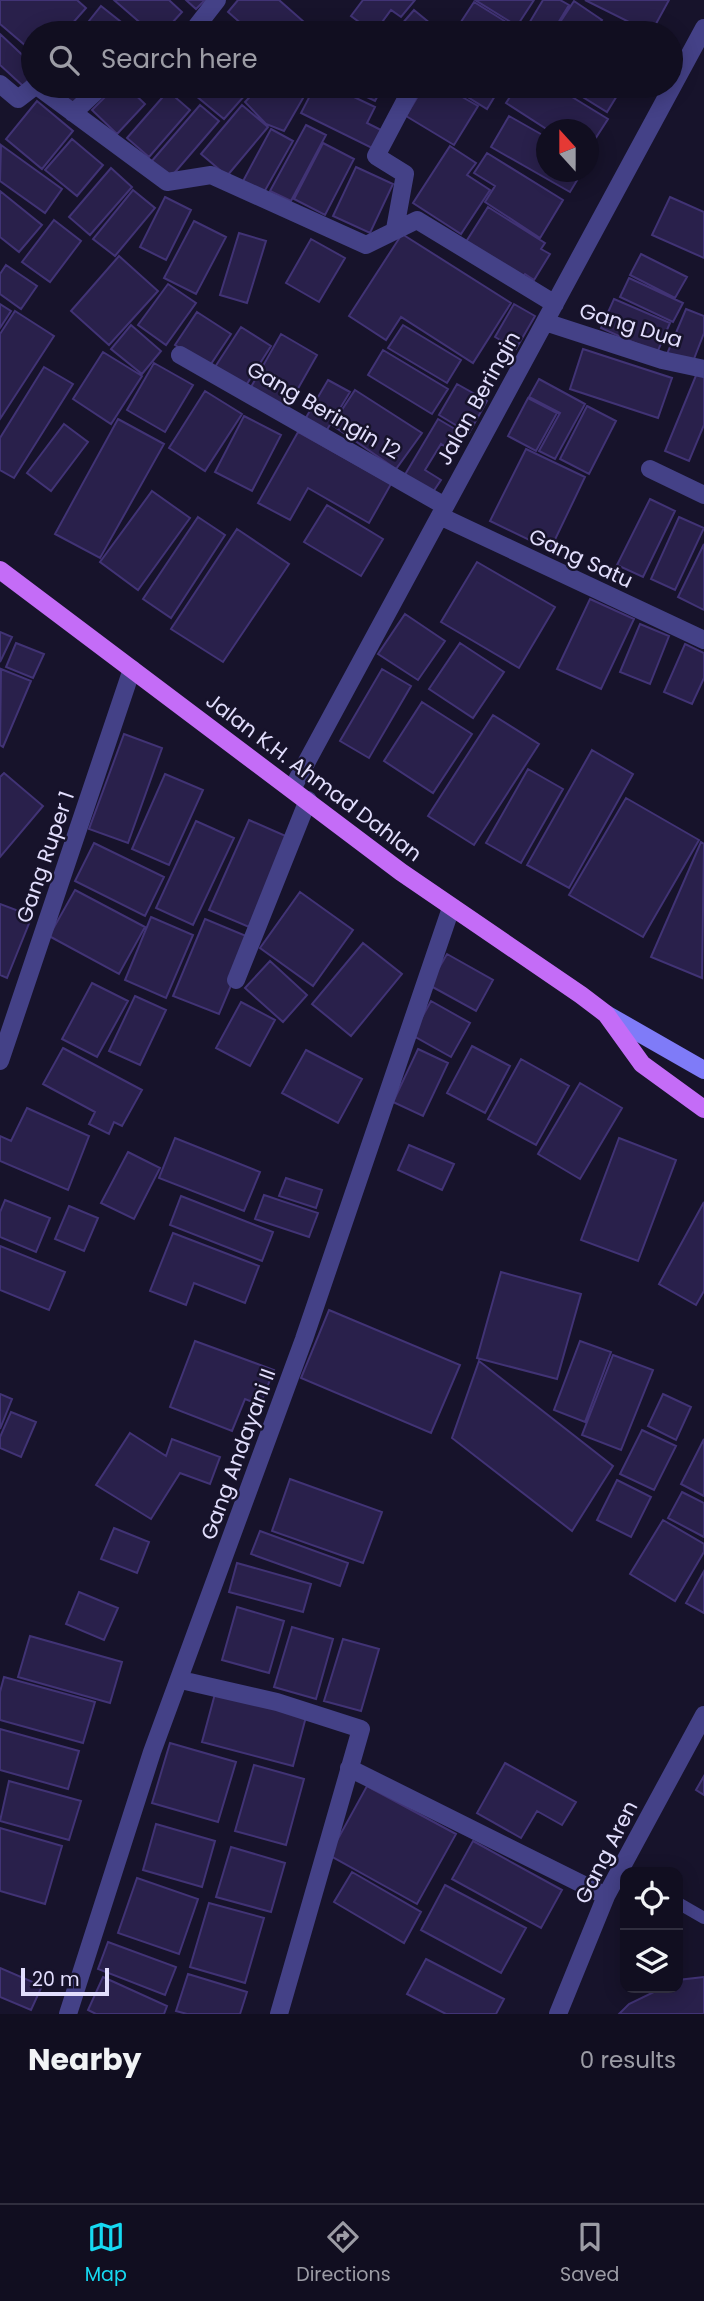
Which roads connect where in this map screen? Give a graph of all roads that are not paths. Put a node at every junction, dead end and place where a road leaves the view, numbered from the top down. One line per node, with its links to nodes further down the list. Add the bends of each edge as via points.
1 (217, 0): 2 (street)
2 (200, 21)
3 (704, 29): 4 (street, Jalan Beringin)
4 (683, 68)
5 (0, 84): 6 (street)
6 (21, 97)
7 (52, 98): 11 (street)
8 (89, 98): 11 (street)
9 (407, 98): 12 (street, via 376,156 405,174)
10 (667, 98): 13 (street, Jalan Beringin)
11 (73, 113): 12 (street, via 167,181 211,175 366,245)
12 (395, 229): 13 (street, via 417,220)
13 (555, 304): 14 (street, Jalan Beringin)
14 (545, 322): 16 (street, Gang Dua); 19 (street, Jalan Beringin)
15 (180, 355): 19 (street, Gang Beringin 12)
16 (704, 369)
17 (650, 470): 18 (street)
18 (704, 495)
19 (442, 511): 21 (street, Gang Satu); 23 (street, Jalan Beringin)
20 (0, 570): 22 (main road, Jalan K.H. Ahmad Dahlan)
21 (704, 639)
22 (132, 669): 23 (main road, Jalan K.H. Ahmad Dahlan); 28 (street, Gang Ruper 1)
23 (292, 789): 24 (main road, Jalan K.H. Ahmad Dahlan)
24 (308, 800): 25 (main road, Jalan K.H. Ahmad Dahlan); 26 (street)
25 (451, 908): 27 (main road, Jalan K.H. Ahmad Dahlan); 31 (street, Gang Andayani II, via 304,1339)
26 (236, 980)
27 (606, 1014): 29 (street); 30 (main road, Jalan K.H. Ahmad Dahlan, via 642,1064)
28 (0, 1061)
29 (704, 1070)
30 (704, 1109)
31 (181, 1680): 33 (street, via 277,1702 361,1729); 37 (street, Gang Andayani II, via 152,1752)
32 (704, 1715): 34 (street, Gang Aren)
33 (349, 1768): 34 (street); 38 (street)
34 (606, 1896): 39 (street, Gang Aren)
35 (683, 1906): 36 (lane)
36 (704, 1918)
37 (68, 2014)
38 (279, 2014)
39 (558, 2014)

